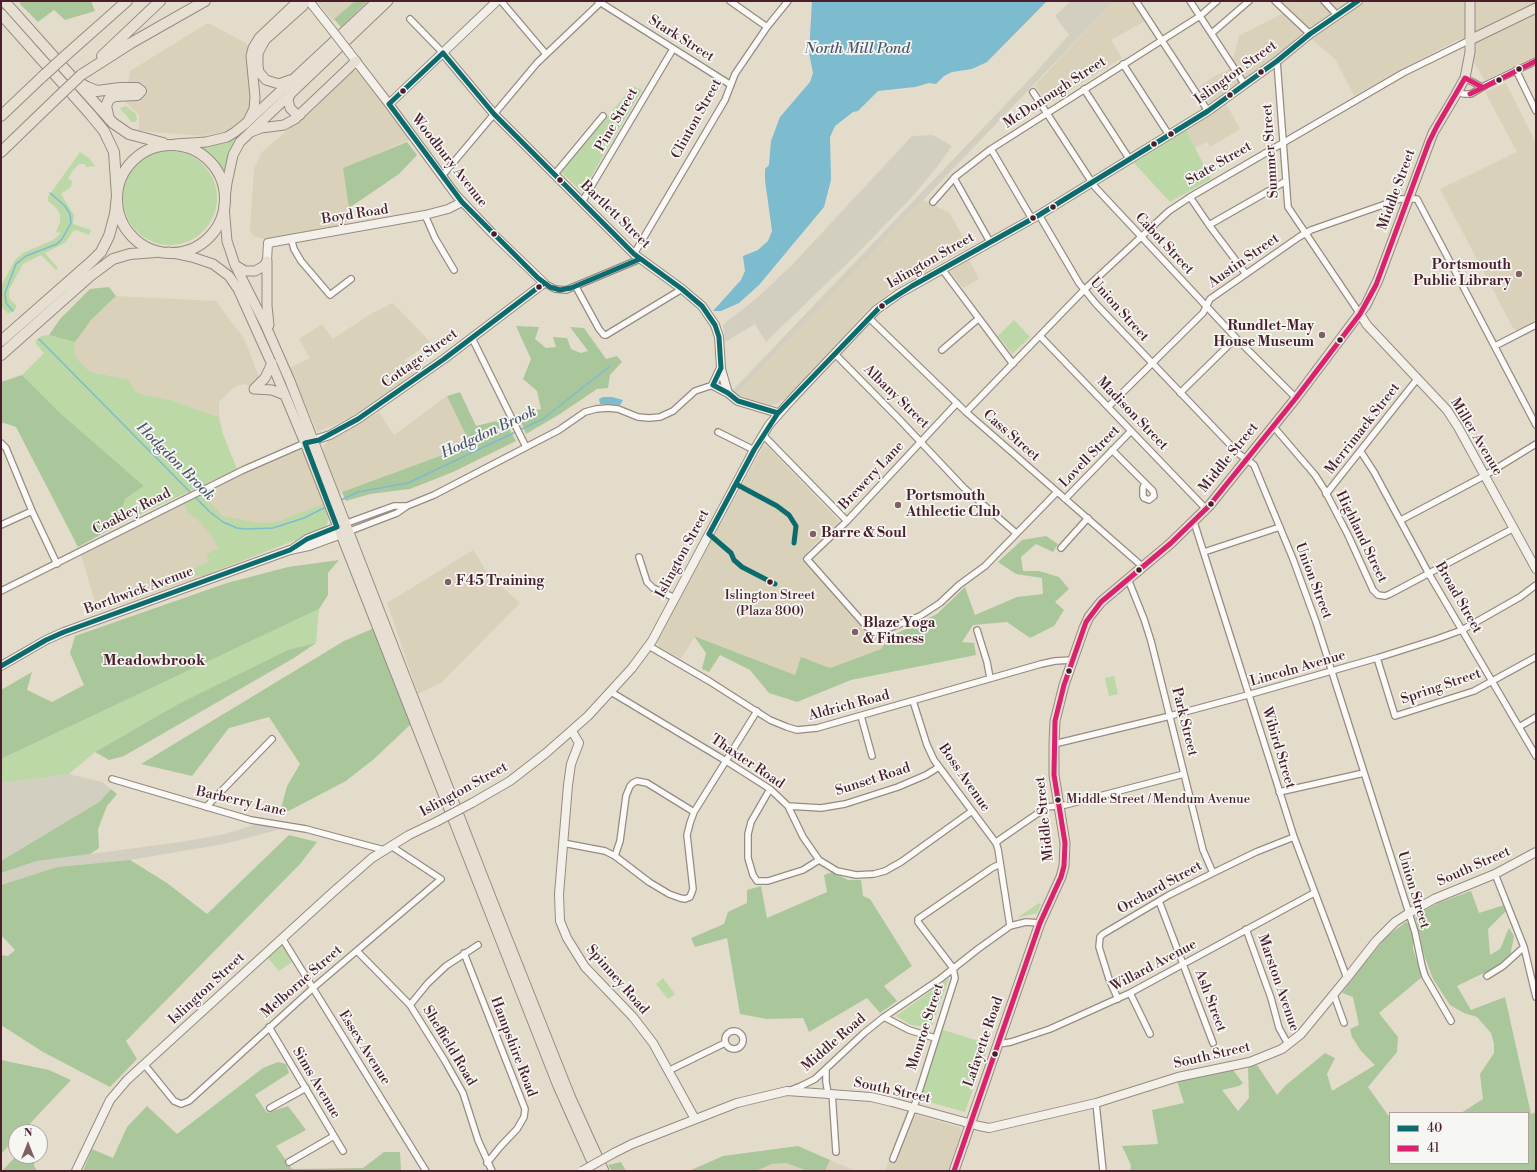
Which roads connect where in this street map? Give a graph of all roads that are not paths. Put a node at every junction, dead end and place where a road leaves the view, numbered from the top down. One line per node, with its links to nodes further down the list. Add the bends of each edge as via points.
1 (4, 1): 28 (highway)
2 (12, 1): 28 (highway)
3 (127, 1): 62 (highway, bridge)
4 (160, 1): 47 (highway)
5 (205, 1): 47 (highway)
6 (298, 1): 65 (main road, via 255,43 251,56 255,103)
7 (305, 1): 46 (main road, via 303,6 262,44 257,59 259,72 270,82 279,84)
8 (309, 1): 40 (street, Woodbury Avenue, bridge)
9 (377, 1): 46 (main road)
10 (388, 1): 53 (main road)
11 (497, 1): 38 (street)
12 (501, 1): 39 (street)
13 (730, 1): 31 (street)
14 (788, 1): 31 (street, Clinton Street)
15 (1136, 1): 35 (street)
16 (1190, 1): 27 (street)
17 (1217, 1): 27 (street, McDonough Street)
18 (1248, 1): 33 (street)
19 (1275, 1): 34 (street)
20 (1324, 1): 26 (street)
21 (1358, 1): 26 (street, Islington Street)
22 (1470, 1): 30 (main road, Middle Street)
23 (600, 2): 37 (street, Stark Street); 39 (street)
24 (1536, 8): 32 (main road, State Street)
25 (1, 14): 77 (highway, via 101,127 114,152)
26 (1337, 15): 34 (street, Islington Street)
27 (1200, 16): 33 (street); 35 (street, McDonough Street)
28 (20, 19): 45 (highway)
29 (410, 19): 38 (street, Bartlett Street)
30 (1471, 25): 32 (main road, via 1474,31); 36 (main road, Middle Street)
31 (767, 28): 49 (street, Clinton Street, via 735,74)
32 (1489, 31): 36 (main road, State Street)
33 (1212, 33): 50 (street)
34 (1310, 34): 41 (street, Islington Street)
35 (1162, 40): 43 (street, McDonough Street); 57 (street)
36 (1470, 40): 48 (main road, Middle Street); 67 (street, State Street, via 1403,73)
37 (673, 49): 49 (street, Stark Street); 81 (street, Pine Street)
38 (443, 53): 56 (street); 59 (street, Bartlett Street)
39 (546, 54): 59 (street)
40 (356, 61): 56 (street, Woodbury Avenue); 61 (main road)
41 (1277, 61): 50 (street, Islington Street); 67 (street, Summer Street)
42 (1536, 61): 44 (street)
43 (1123, 64): 52 (street, McDonough Street); 66 (street)
44 (1516, 70): 51 (street); 58 (street)
45 (67, 73): 64 (highway); 64 (highway, via 92,90 137,88 141,91 137,95 115,96 109,99 106,106)
46 (300, 73): 65 (main road)
47 (81, 75): 70 (highway, bridge)
48 (1464, 78): 51 (street); 55 (main road, Middle Street)
49 (731, 85): 92 (street, Clinton Street)
50 (1245, 85): 57 (street, Islington Street)
51 (1482, 87): 55 (street, via 1472,94)
52 (1084, 89): 60 (street, McDonough Street); 71 (street)
53 (291, 92): 61 (main road, via 288,100 290,108); 65 (main road)
54 (1033, 92): 60 (street, Cabot Street)
55 (1457, 92): 79 (main road, Middle Street, via 1433,133)
56 (389, 104): 73 (street, Woodbury Avenue)
57 (1208, 111): 66 (street, Islington Street)
58 (1536, 111)
59 (494, 114): 72 (street, Bartlett Street); 73 (street)
60 (1046, 114): 69 (street, McDonough Street); 76 (street, Cabot Street)
61 (300, 115): 65 (main road, via 284,125)
62 (1, 116)
63 (603, 116): 72 (street)
64 (109, 119): 68 (highway, via 137,137)
65 (246, 129): 68 (main road, via 198,144); 83 (main road, via 233,155)
66 (1169, 135): 71 (street, Islington Street)
67 (1283, 143): 75 (street, Summer Street); 78 (street, State Street)
68 (175, 144): 77 (highway, via 157,146 137,157 122,177); 83 (highway, via 195,151 215,168 223,186)
69 (991, 148): 74 (street, McDonough Street); 85 (street, Union Street)
70 (1, 152)
71 (1130, 160): 76 (street, Islington Street)
72 (554, 175): 81 (street, Bartlett Street)
73 (442, 176): 80 (street, Woodbury Avenue)
74 (954, 178): 82 (street, McDonough Street); 90 (street)
75 (1286, 181): 86 (street); 87 (street, Summer Street, via 1288,207)
76 (1092, 183): 85 (street, Islington Street); 88 (street, Cabot Street)
77 (117, 196): 91 (highway, via 119,213 127,230 142,244); 111 (highway, via 109,236 101,252)
78 (1190, 197): 86 (street); 88 (street, State Street)
79 (1408, 199): 87 (street, Austin Street, via 1400,199); 104 (main road, Middle Street, via 1376,285); 113 (street, via 1418,200)
80 (462, 202): 84 (street, Boyd Road); 99 (street, Woodbury Avenue)
81 (582, 202): 92 (street, Bartlett Street)
82 (933, 202)
83 (224, 206): 91 (highway, via 218,224 205,240 188,250); 94 (main road, via 226,241)
84 (425, 215): 89 (street, Boyd Road); 96 (street)
85 (1035, 217): 90 (street, Islington Street); 102 (street, Union Street)
86 (1208, 225): 97 (street)
87 (1305, 233): 97 (street, Austin Street); 104 (street, Summer Street)
88 (1140, 236): 102 (street, State Street); 103 (street, Cabot Street)
89 (291, 238): 93 (street, Boyd Road, via 268,243); 98 (street, via 301,261 330,295)
90 (990, 242): 95 (street, Islington Street)
91 (164, 252): 116 (highway, via 139,253 113,259 90,276); 117 (main road, via 207,261 218,266 229,276 238,289)
92 (637, 256): 100 (street, Woodbury Avenue); 101 (street, Bartlett Street)
93 (267, 261): 94 (main road, via 255,271 245,270); 112 (main road, via 267,306)
94 (235, 264): 112 (main road)
95 (942, 269): 105 (street, Islington Street, via 900,293); 106 (street)
96 (454, 270)
97 (1246, 274): 103 (street, Austin Street, via 1210,299)
98 (351, 279)
99 (544, 283): 100 (street, Woodbury Avenue, via 560,290); 109 (street, Cottage Street)
100 (576, 286): 101 (street, via 599,329 606,335)
101 (682, 289): 120 (street, Bartlett Street, via 702,306 712,319 719,337)
102 (1084, 290): 108 (street, State Street); 118 (street, Union Street)
103 (1206, 306): 110 (street, Cabot Street); 118 (street, Austin Street, via 1203,313)
104 (1360, 314): 121 (street, Miller Avenue, via 1367,325); 126 (main road, Middle Street)
105 (869, 318): 115 (street, Islington Street); 127 (street, Cass Street)
106 (978, 319): 114 (street); 119 (street)
107 (1536, 325): 113 (street)
108 (1040, 336): 119 (street, State Street); 128 (street, Madison Street)
109 (472, 338): 136 (street, Cottage Street, via 358,419); 141 (street)
110 (1236, 338): 124 (street); 126 (street, Cabot Street)
111 (1, 339)
112 (272, 339): 136 (main road)
113 (1495, 346): 131 (street)
114 (942, 350)
115 (835, 354): 130 (street, Islington Street); 137 (street, Albany Street)
116 (1, 356)
117 (272, 363): 125 (main road); 125 (main road, via 265,378 254,389 272,390)
118 (1151, 363): 124 (street, Union Street); 128 (street, Austin Street)
119 (1013, 364): 129 (street, State Street)
120 (721, 368): 122 (street, Bartlett Street); 123 (street)
121 (1418, 378): 144 (street, Merrimack Street); 146 (street, Miller Avenue, via 1452,418)
122 (713, 385): 123 (street); 141 (street, via 695,391 673,411 660,417 638,417 611,408 591,410)
123 (728, 393): 130 (street, via 738,401)
124 (1180, 393): 145 (street, Union Street)
125 (285, 395): 139 (main road)
126 (1296, 398): 132 (main road, Middle Street)
127 (956, 403): 129 (street, Cass Street); 137 (street, Albany Street)
128 (1108, 407): 133 (street, Madison Street)
129 (966, 412): 148 (street, Cass Street)
130 (778, 413): 135 (street, Islington Street)
131 (1536, 425)
132 (1273, 426): 145 (main road, Middle Street); 149 (street, Highland Street, via 1314,475)
133 (1131, 431): 143 (street, Lovell Street); 151 (street, Madison Street)
134 (718, 432): 142 (street)
135 (763, 435): 142 (street, Islington Street); 155 (street)
136 (314, 441): 139 (street, Cottage Street); 158 (main road)
137 (920, 441): 155 (street, Brewery Lane); 162 (street, via 964,488)
138 (1, 443): 152 (street, via 6,448)
139 (305, 443): 161 (main road); 166 (street, Coakley Road, via 258,462)
140 (1536, 444): 146 (street)
141 (526, 447): 158 (street, via 434,495 407,506 394,506)
142 (754, 450): 173 (street, Islington Street)
143 (1112, 450): 147 (street); 150 (street, Lovell Street)
144 (1361, 452): 149 (street, Merrimack Street); 154 (street, Broad Street)
145 (1247, 460): 151 (main road, Middle Street); 159 (street, Union Street, via 1254,465)
146 (1484, 476): 154 (street); 160 (street, Miller Avenue)
147 (1145, 483)
148 (1057, 492): 150 (street, Cass Street); 162 (street)
149 (1326, 494): 169 (street, Highland Street, via 1375,593 1381,596 1390,594)
150 (1065, 499): 153 (street, Cass Street)
151 (1206, 509): 156 (main road, Middle Street)
152 (32, 511): 157 (street); 166 (street)
153 (1088, 518): 163 (street); 167 (street, Cass Street)
154 (1401, 520): 169 (street, Broad Street)
155 (847, 521): 162 (street, Brewery Lane, via 807,559 867,627 877,632 920,616 940,603 985,566)
156 (1194, 522): 164 (street, Wibird Street); 167 (main road, Middle Street)
157 (1, 525)
158 (348, 527): 161 (street, Borthwick Avenue); 275 (main road, via 492,900 563,1078)
159 (1280, 527): 164 (street); 181 (street, Union Street)
160 (1514, 528): 168 (street, Miller Avenue); 169 (street, Highland Street)
161 (339, 531): 180 (street, Borthwick Avenue, via 307,539 290,550 64,632); 274 (main road, via 558,1086)
162 (1016, 533)
163 (1061, 548)
164 (1204, 552): 185 (street, Wibird Street)
165 (639, 557): 173 (street, via 647,582 653,588)
166 (57, 564): 172 (street, Coakley Road)
167 (1143, 567): 170 (main road, Middle Street)
168 (1536, 569)
169 (1430, 574): 175 (street, Broad Street)
170 (1128, 579): 179 (main road, Middle Street, via 1093,612); 189 (street, Park Street, via 1149,634)
171 (1536, 585): 175 (street, Lincoln Avenue)
172 (1, 591)
173 (675, 598): 176 (street, Islington Street)
174 (976, 630): 182 (street)
175 (1462, 630): 178 (street, Lincoln Avenue); 183 (street, Broad Street)
176 (649, 646): 184 (street, Islington Street); 187 (street, Aldrich Road)
177 (1536, 657): 183 (street, Spring Street)
178 (1377, 658): 181 (street, Lincoln Avenue); 183 (street, Spring Street, via 1395,716 1474,691)
179 (1072, 660): 182 (street, Aldrich Road, via 1041,664); 194 (main road, Middle Street, via 1057,711)
180 (1, 666)
181 (1332, 671): 185 (street, Lincoln Avenue); 199 (street, Union Street)
182 (990, 678): 186 (street, Aldrich Road)
183 (1493, 681): 191 (street, Broad Street)
184 (611, 692): 192 (street, Islington Street); 197 (street, Thaxter Road)
185 (1249, 695): 189 (street, Lincoln Avenue); 203 (street, Wibird Street)
186 (913, 701): 188 (street, Aldrich Road); 198 (street, Boss Avenue, via 927,745)
187 (757, 712): 188 (street, Aldrich Road, via 797,730 818,728); 197 (street)
188 (861, 716): 195 (street)
189 (1170, 716): 194 (street, Lincoln Avenue); 200 (street, Park Street)
190 (1536, 718): 191 (street)
191 (1519, 727): 196 (street, Broad Street)
192 (572, 731): 210 (street, Spinney Road, via 579,743 570,772); 213 (street, Islington Street, bridge, via 491,793)
193 (272, 739): 206 (street)
194 (1054, 744): 204 (main road, Middle Street, via 1054,774)
195 (872, 756)
196 (1536, 756)
197 (726, 761): 202 (street, Thaxter Road); 208 (street)
198 (939, 767): 205 (street, Sunset Road, via 898,787 845,804 821,808); 207 (street, Boss Avenue)
199 (1364, 773): 203 (street); 224 (street, Union Street)
200 (1184, 774): 204 (street); 219 (street, Park Street, via 1203,850)
201 (112, 779): 206 (street, Barberry Lane)
202 (770, 789): 205 (street, Thaxter Road); 217 (street, via 751,822 748,834 748,858 752,875 757,881 768,881 803,870)
203 (1279, 792): 209 (street, Wibird Street)
204 (1059, 805): 211 (street, via 1043,809); 225 (main road, Middle Street, via 1065,843 1064,866)
205 (788, 806): 217 (street, Thaxter Road, via 803,837)
206 (206, 807): 212 (street, Barberry Lane, via 251,820 306,829)
207 (972, 811): 211 (street, Boss Avenue); 217 (street, Thaxter Road, via 886,871 874,874 849,874 831,868)
208 (694, 812): 215 (street, via 648,783 633,783 626,796 620,841); 215 (street, via 687,835 693,889 690,897 680,898 669,894)
209 (1294, 837): 219 (street, Orchard Street); 222 (street, Wibird Street)
210 (563, 843): 215 (street, via 599,849); 255 (street, Spinney Road, via 558,906 560,921 567,938 585,967 643,1029)
211 (996, 843): 218 (street)
212 (366, 845): 213 (street, Barberry Lane); 216 (street, via 371,851)
213 (388, 848): 216 (street, Islington Street); 221 (street, Barberry Lane)
214 (1536, 852): 220 (street, South Street)
215 (614, 856)
216 (372, 858): 228 (street, Islington Street)
217 (819, 860)
218 (1000, 864): 226 (street); 234 (street, via 918,919)
219 (1212, 873): 223 (street, Orchard Street)
220 (1496, 874): 224 (street, South Street); 230 (street)
221 (441, 879): 231 (street, Melborne Street)
222 (1314, 893): 227 (street, Willard Avenue); 236 (street, Wibird Street)
223 (1159, 901): 233 (street, Ash Street); 241 (street, Orchard Street, via 1100,937 1101,955)
224 (1408, 912): 236 (street, South Street, via 1376,941); 244 (street, Union Street, via 1426,976)
225 (1040, 923): 226 (street, Middle Road, via 1026,922); 251 (main road, Lafayette Road)
226 (1010, 926): 234 (street, Middle Road)
227 (1246, 929): 233 (street, Willard Avenue); 252 (street, Marston Avenue, via 1279,1028)
228 (282, 938): 237 (street, Essex Avenue); 253 (street, Islington Street)
229 (478, 945): 232 (street)
230 (1524, 947): 235 (street); 240 (street)
231 (357, 951): 237 (street, Melborne Street); 242 (street, Sheffield Road)
232 (464, 953): 242 (street, via 437,975); 269 (street, Hampshire Road, via 524,1109 524,1117 517,1129)
233 (1183, 964): 238 (street, Willard Avenue); 249 (street, Ash Street)
234 (953, 968): 243 (street, Middle Road); 248 (street, Monroe Street, via 955,978)
235 (1487, 976)
236 (1347, 978): 239 (street, South Street)
237 (313, 988): 246 (street, Melborne Street); 271 (street, Essex Avenue)
238 (1130, 993): 241 (street, Willard Avenue); 247 (street)
239 (1334, 995): 245 (street); 252 (street, South Street, via 1305,1029)
240 (1536, 997)
241 (1118, 999): 251 (street, Willard Avenue, via 1050,1029)
242 (410, 1005): 269 (street, Sheffield Road, via 464,1093)
243 (884, 1017): 248 (street, via 909,1030); 254 (street, Middle Road)
244 (1451, 1020)
245 (1344, 1023)
246 (269, 1027): 253 (street, Melborne Street, via 194,1098 184,1104 174,1101); 256 (street, Sims Avenue)
247 (1150, 1034)
248 (935, 1038): 260 (street, Monroe Street)
249 (1213, 1042)
250 (725, 1043): 255 (street)
251 (999, 1044): 263 (main road, Lafayette Road)
252 (1288, 1044): 259 (street, South Street, via 1250,1062 1178,1077)
253 (144, 1064): 270 (street, Islington Street, via 112,1096)
254 (826, 1069): 257 (street, Middle Road, via 808,1083); 258 (street, via 826,1082)
255 (668, 1071): 262 (street, Spinney Road)
256 (306, 1088): 261 (street); 264 (street, Sims Avenue)
257 (786, 1091): 258 (street, South Street); 262 (street, Middle Road, via 747,1100)
258 (830, 1093): 260 (street, South Street, via 871,1097); 266 (street)
259 (1096, 1103): 263 (street, South Street, via 995,1127); 277 (street)
260 (913, 1107): 263 (street, South Street); 267 (street, Monroe Street)
261 (270, 1108)
262 (694, 1119): 273 (street, Middle Road, bridge, via 632,1144)
263 (971, 1124): 276 (main road, Lafayette Road)
264 (334, 1136): 265 (street, Sims Avenue); 268 (street)
265 (343, 1150)
266 (836, 1152)
267 (893, 1160)
268 (290, 1162)
269 (487, 1163): 272 (street, Sheffield Road)
270 (76, 1171)
271 (426, 1171)
272 (492, 1171)
273 (582, 1171)
274 (596, 1171)
275 (604, 1171)
276 (954, 1171)
277 (1103, 1171)

